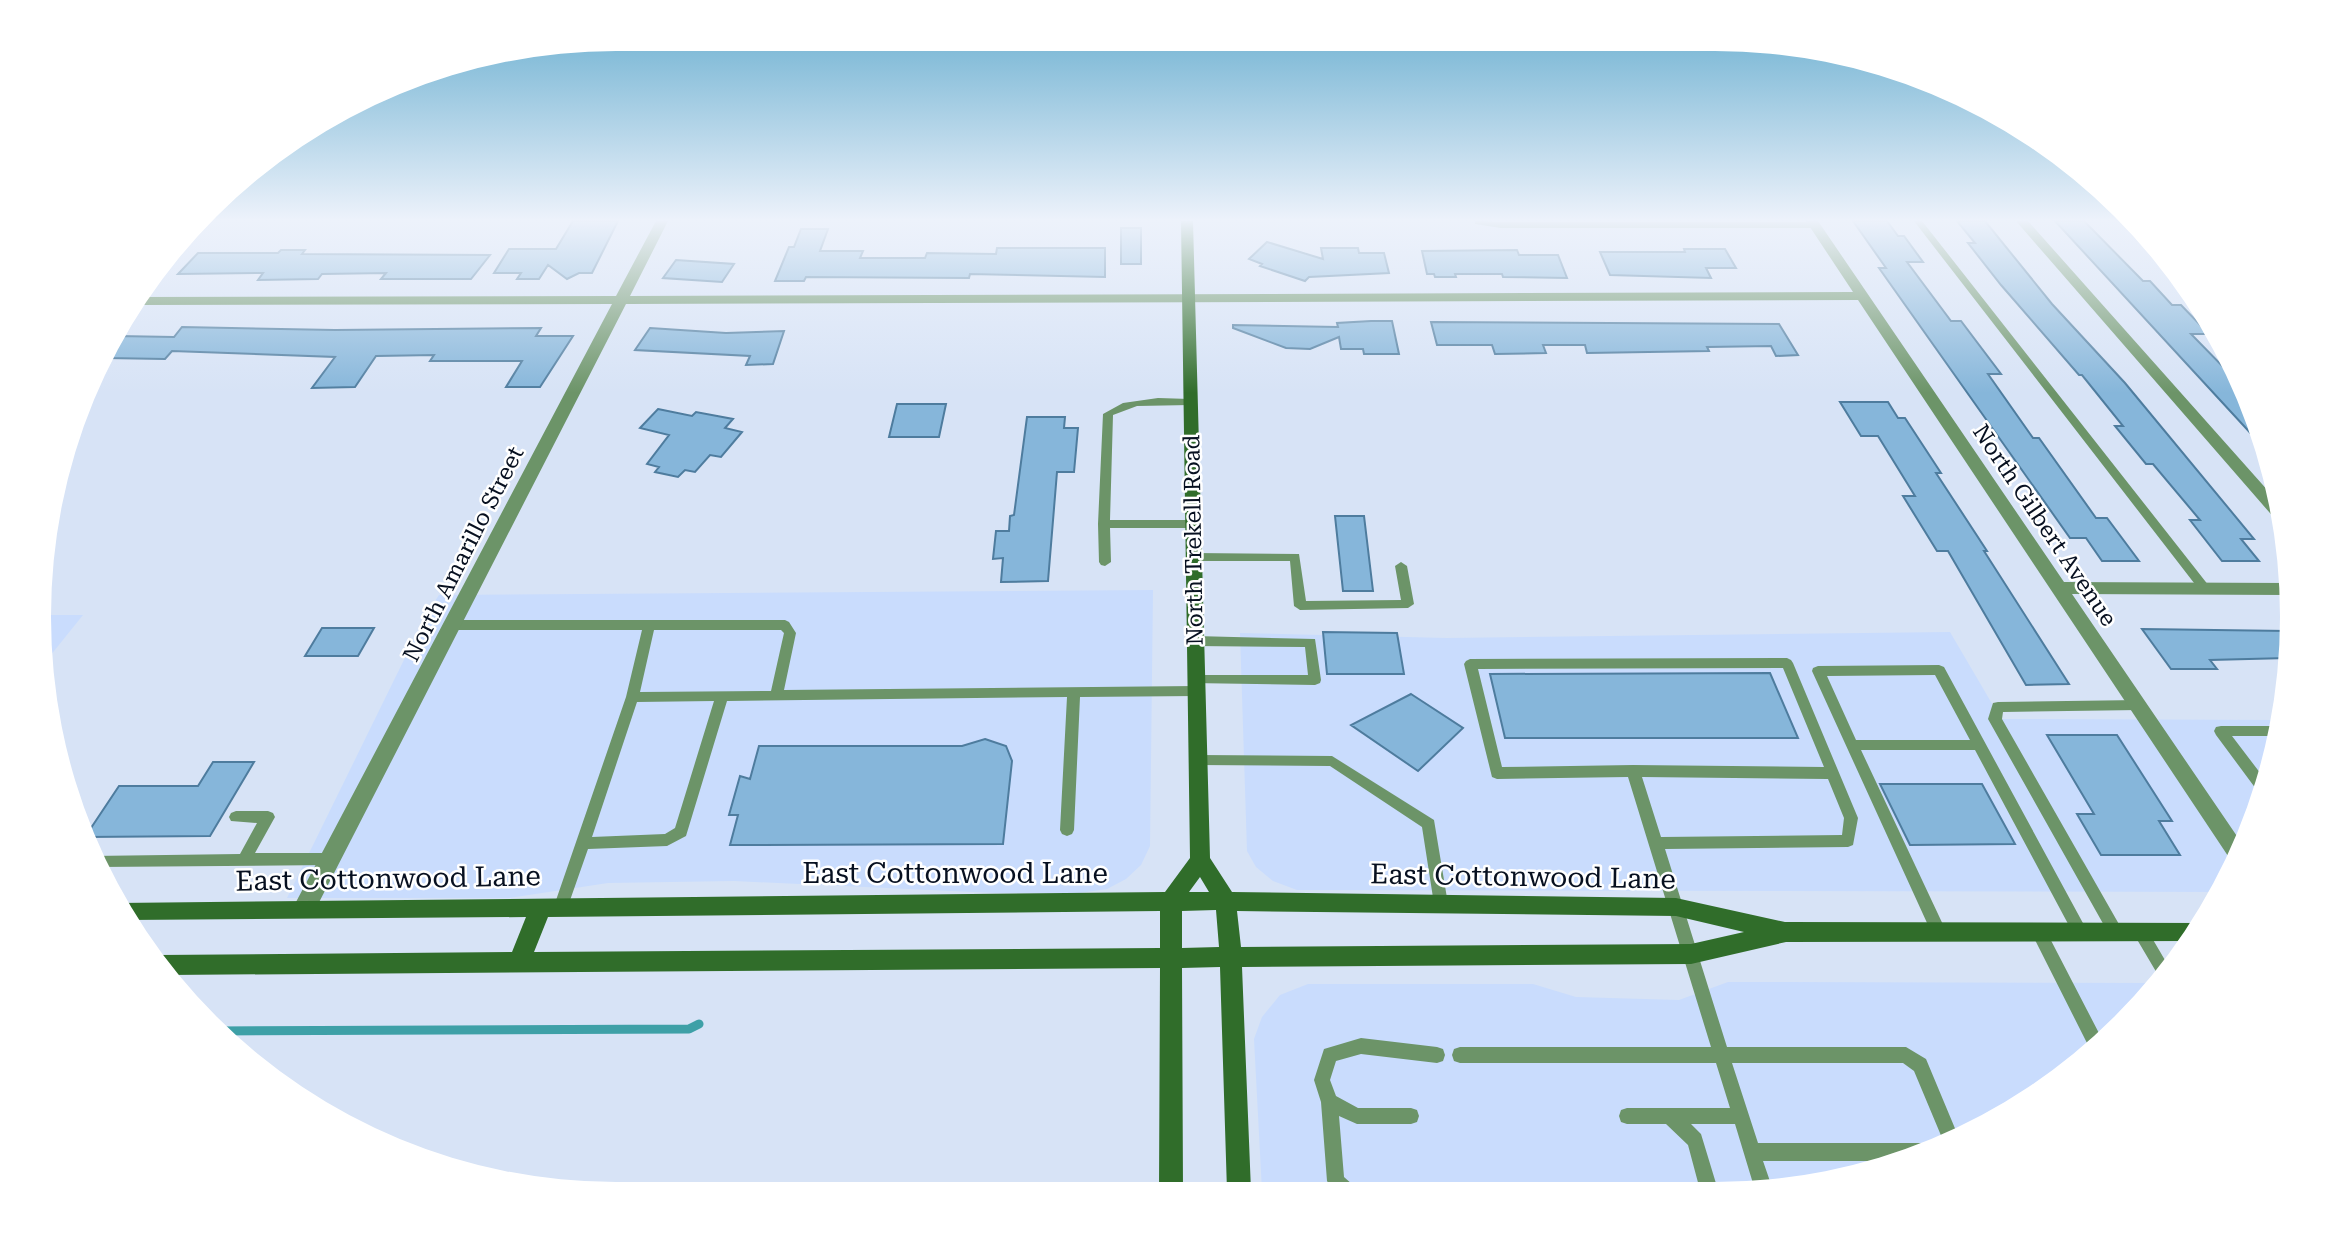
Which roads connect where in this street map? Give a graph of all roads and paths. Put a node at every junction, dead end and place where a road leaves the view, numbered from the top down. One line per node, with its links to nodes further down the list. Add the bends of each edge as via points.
1 (631, 279): 8 (street, North Amarillo Street)
2 (1188, 279): 7 (main road, North Trekell Road)
3 (1850, 279): 6 (street, North Gilbert Avenue)
4 (1963, 279): 18 (lane)
5 (2073, 279): 11 (street)
6 (1861, 296): 7 (street); 17 (street, North Gilbert Avenue)
7 (1189, 298): 8 (street); 10 (main road, North Trekell Road)
8 (620, 299): 9 (street); 20 (street, North Amarillo Street)
9 (146, 302)
10 (1191, 402): 12 (lane, via 1132,403 1108,414); 13 (main road, North Trekell Road)
11 (2268, 500)
12 (1104, 524): 13 (lane); 15 (lane)
13 (1193, 524): 14 (main road, North Trekell Road)
14 (1193, 557): 16 (lane, via 1295,557 1300,606 1408,604); 22 (main road, North Trekell Road)
15 (1105, 562)
16 (1401, 566)
17 (2062, 588): 18 (street); 28 (street, North Gilbert Avenue)
18 (2205, 589): 19 (street)
19 (2279, 589)
20 (452, 625): 21 (lane); 41 (street, North Amarillo Street)
21 (649, 625): 25 (lane, via 785,625 790,633); 27 (lane)
22 (1195, 641): 23 (main road, North Trekell Road); 23 (lane, via 1311,642 1315,680)
23 (1196, 685): 24 (lane); 32 (main road, North Trekell Road)
24 (1074, 692): 25 (lane); 37 (lane)
25 (776, 695): 26 (lane)
26 (722, 696): 27 (lane); 38 (lane, via 681,831 667,840)
27 (632, 697): 38 (lane)
28 (2139, 705): 40 (street, North Gilbert Avenue); 55 (lane, via 1998,707 1995,719)
29 (2268, 731): 35 (lane, via 2221,731)
30 (1852, 745): 31 (lane); 31 (lane, via 1818,671 1939,670); 52 (lane)
31 (1979, 745): 54 (lane)
32 (1198, 760): 43 (main road, North Trekell Road); 47 (lane, via 1332,761 1429,824)
33 (1633, 771): 34 (lane); 34 (lane, via 1497,773 1470,664 1787,663); 39 (lane)
34 (1833, 773): 39 (lane, via 1851,818 1848,841)
35 (2256, 778)
36 (236, 817): 42 (lane, via 268,817)
37 (1067, 830)
38 (582, 843): 48 (lane)
39 (1656, 843): 49 (lane)
40 (2232, 845)
41 (330, 859): 42 (lane); 50 (street, North Amarillo Street)
42 (244, 860): 44 (lane)
43 (1200, 860): 45 (main road); 46 (main road)
44 (106, 861)
45 (1171, 901): 46 (main road, East Cottonwood Lane); 48 (main road, East Cottonwood Lane); 61 (main road)
46 (1226, 901): 47 (main road, East Cottonwood Lane); 60 (main road)
47 (1441, 904): 49 (main road, East Cottonwood Lane)
48 (551, 906): 50 (main road, East Cottonwood Lane); 62 (main road)
49 (1676, 907): 58 (main road, East Cottonwood Lane); 59 (lane)
50 (304, 909): 51 (main road, East Cottonwood Lane)
51 (134, 911)
52 (1938, 930): 53 (main road, East Cottonwood Lane); 58 (main road, East Cottonwood Lane)
53 (2038, 930): 54 (main road, East Cottonwood Lane); 65 (lane)
54 (2079, 930): 55 (main road, East Cottonwood Lane)
55 (2115, 930): 56 (main road, East Cottonwood Lane)
56 (2140, 930): 57 (main road, East Cottonwood Lane); 64 (lane)
57 (2185, 931)
58 (1786, 932): 59 (main road, East Cottonwood Lane)
59 (1691, 954): 60 (main road, East Cottonwood Lane); 68 (lane)
60 (1231, 957): 61 (main road, East Cottonwood Lane); 79 (main road)
61 (1170, 958): 62 (main road, East Cottonwood Lane); 78 (main road)
62 (519, 962): 63 (main road, East Cottonwood Lane)
63 (171, 965)
64 (2160, 965)
65 (2093, 1038)
66 (1437, 1055): 69 (lane, via 1361,1046 1330,1055 1322,1080)
67 (1460, 1055): 68 (lane)
68 (1722, 1055): 73 (lane); 74 (lane, via 1906,1055 1920,1065)
69 (1329, 1102): 70 (lane, via 1357,1116); 80 (lane)
70 (1411, 1116)
71 (1627, 1116): 72 (lane)
72 (1669, 1116): 73 (lane); 81 (lane, via 1695,1140)
73 (1741, 1116): 75 (lane)
74 (1948, 1132)
75 (1752, 1152): 76 (lane); 77 (lane)
76 (1896, 1152)
77 (1761, 1180)
78 (1171, 1182)
79 (1239, 1182)
80 (1337, 1182)
81 (1707, 1182)

